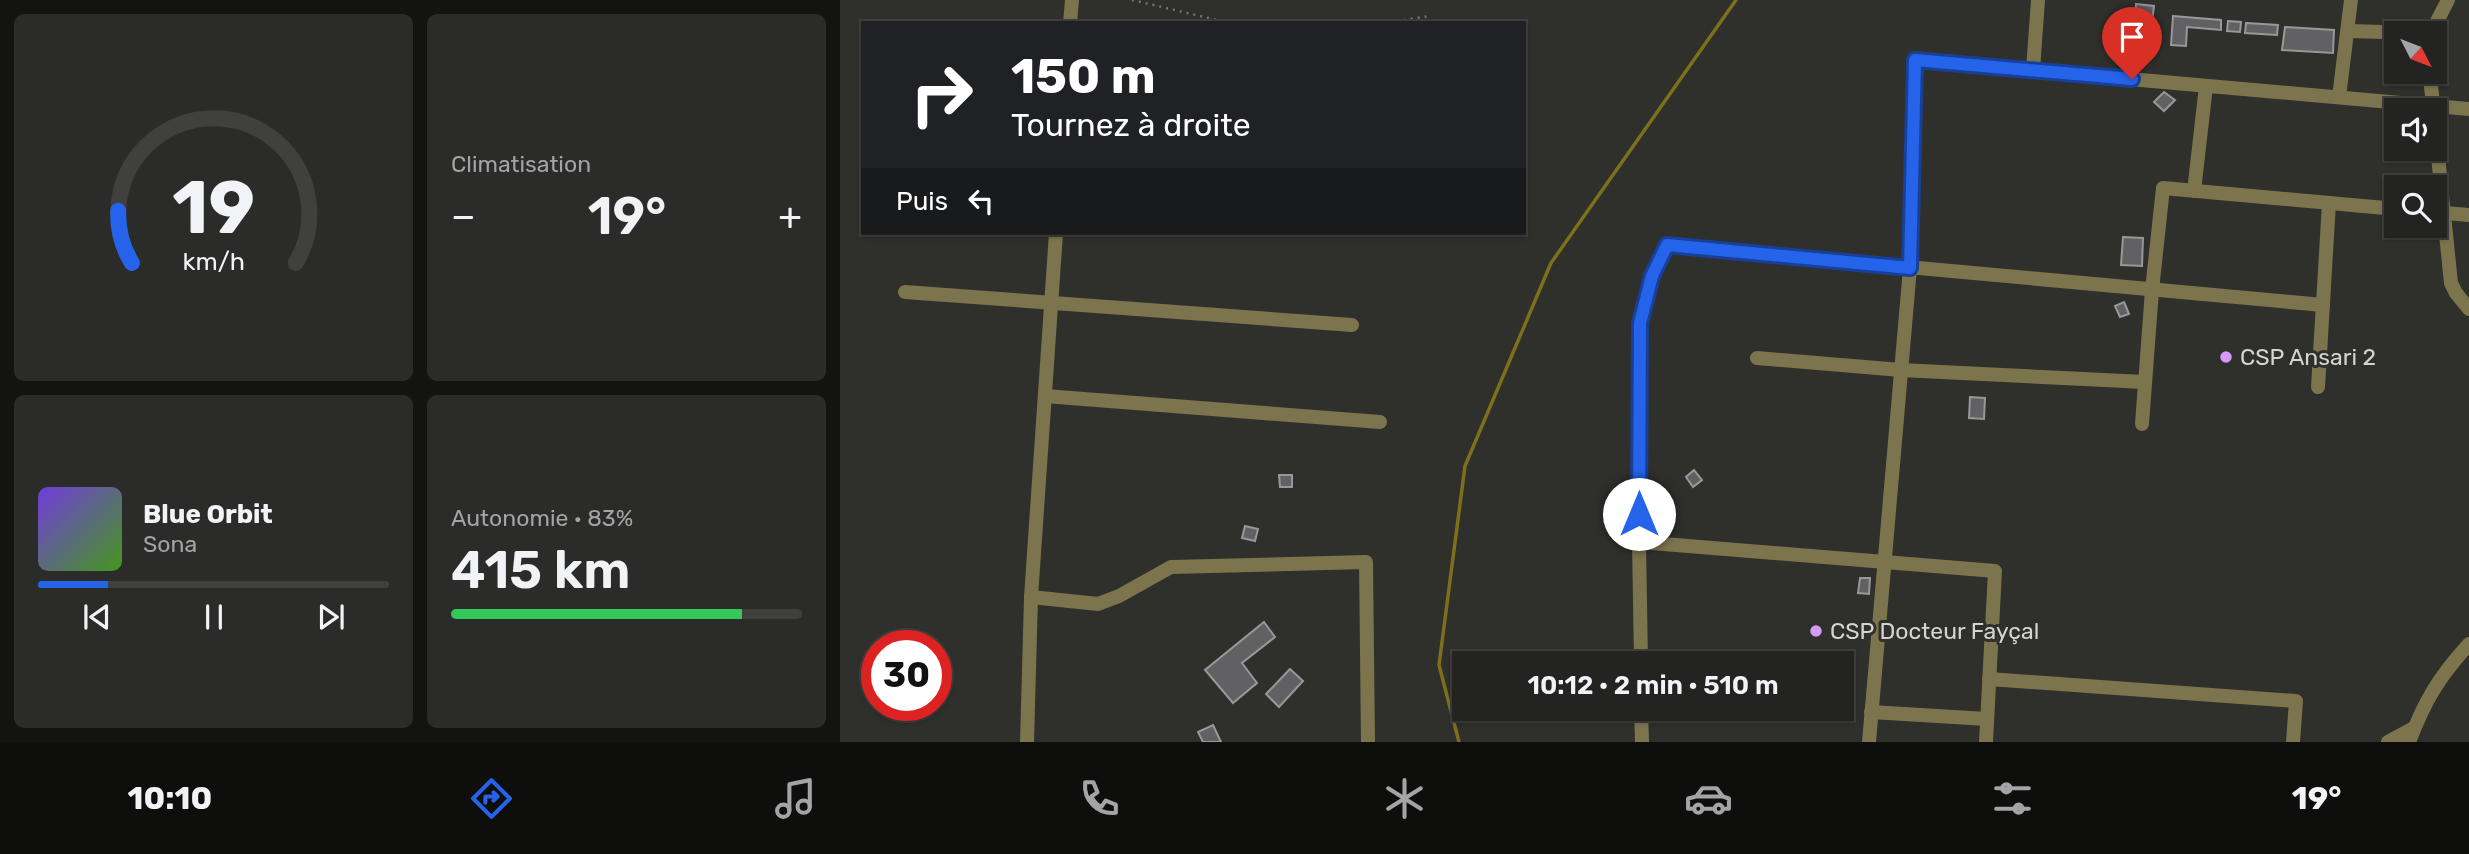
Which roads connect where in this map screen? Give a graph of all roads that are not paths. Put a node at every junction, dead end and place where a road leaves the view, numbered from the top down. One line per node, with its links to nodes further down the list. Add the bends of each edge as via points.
1 (1072, 0): 6 (street)
2 (2038, 0): 10 (street)
3 (2344, 0): 4 (street)
4 (2351, 0): 8 (street)
5 (2448, 0): 7 (street)
6 (1070, 21)
7 (2437, 21)
8 (2348, 31): 9 (street); 12 (street)
9 (2384, 32)
10 (2033, 70): 11 (street); 23 (street, via 1915,60)
11 (2206, 86): 12 (street); 16 (street)
12 (2339, 97): 13 (street)
13 (2384, 104)
14 (2469, 109): 15 (street)
15 (2447, 110)
16 (2194, 191): 17 (street); 24 (street, via 2163,188)
17 (2329, 203): 18 (street); 27 (street)
18 (2384, 208)
19 (2447, 213): 20 (street)
20 (2469, 215)
21 (1056, 235): 26 (street)
22 (2443, 238): 28 (street, via 2451,283)
23 (1910, 268): 24 (street); 31 (street); 37 (street, via 1667,245 1652,276 1640,323)
24 (2152, 290): 27 (street); 32 (street)
25 (905, 292): 26 (street)
26 (1051, 302): 29 (street); 34 (street)
27 (2323, 305): 33 (street)
28 (2469, 309)
29 (1352, 325)
30 (1757, 358): 31 (street)
31 (1902, 370): 32 (street); 38 (street)
32 (2145, 382): 36 (street)
33 (2318, 387)
34 (1045, 396): 35 (street); 39 (street)
35 (1380, 422)
36 (2142, 424)
37 (1639, 542): 38 (street); 41 (street)
38 (1884, 563): 42 (street, via 1995,571); 43 (street)
39 (1031, 597): 47 (street); 48 (street, via 1098,604 1171,567 1366,562)
40 (2469, 644): 46 (street, via 2436,683)
41 (1641, 651)
42 (1989, 679): 44 (street); 52 (street, via 2297,701)
43 (1871, 712): 44 (street); 50 (street)
44 (1987, 719): 51 (street)
45 (1641, 721): 49 (street)
46 (2412, 735): 53 (street)
47 (1027, 742)
48 (1368, 742)
49 (1642, 742)
50 (1869, 742)
51 (1986, 742)
52 (2292, 742)
53 (2388, 742)

